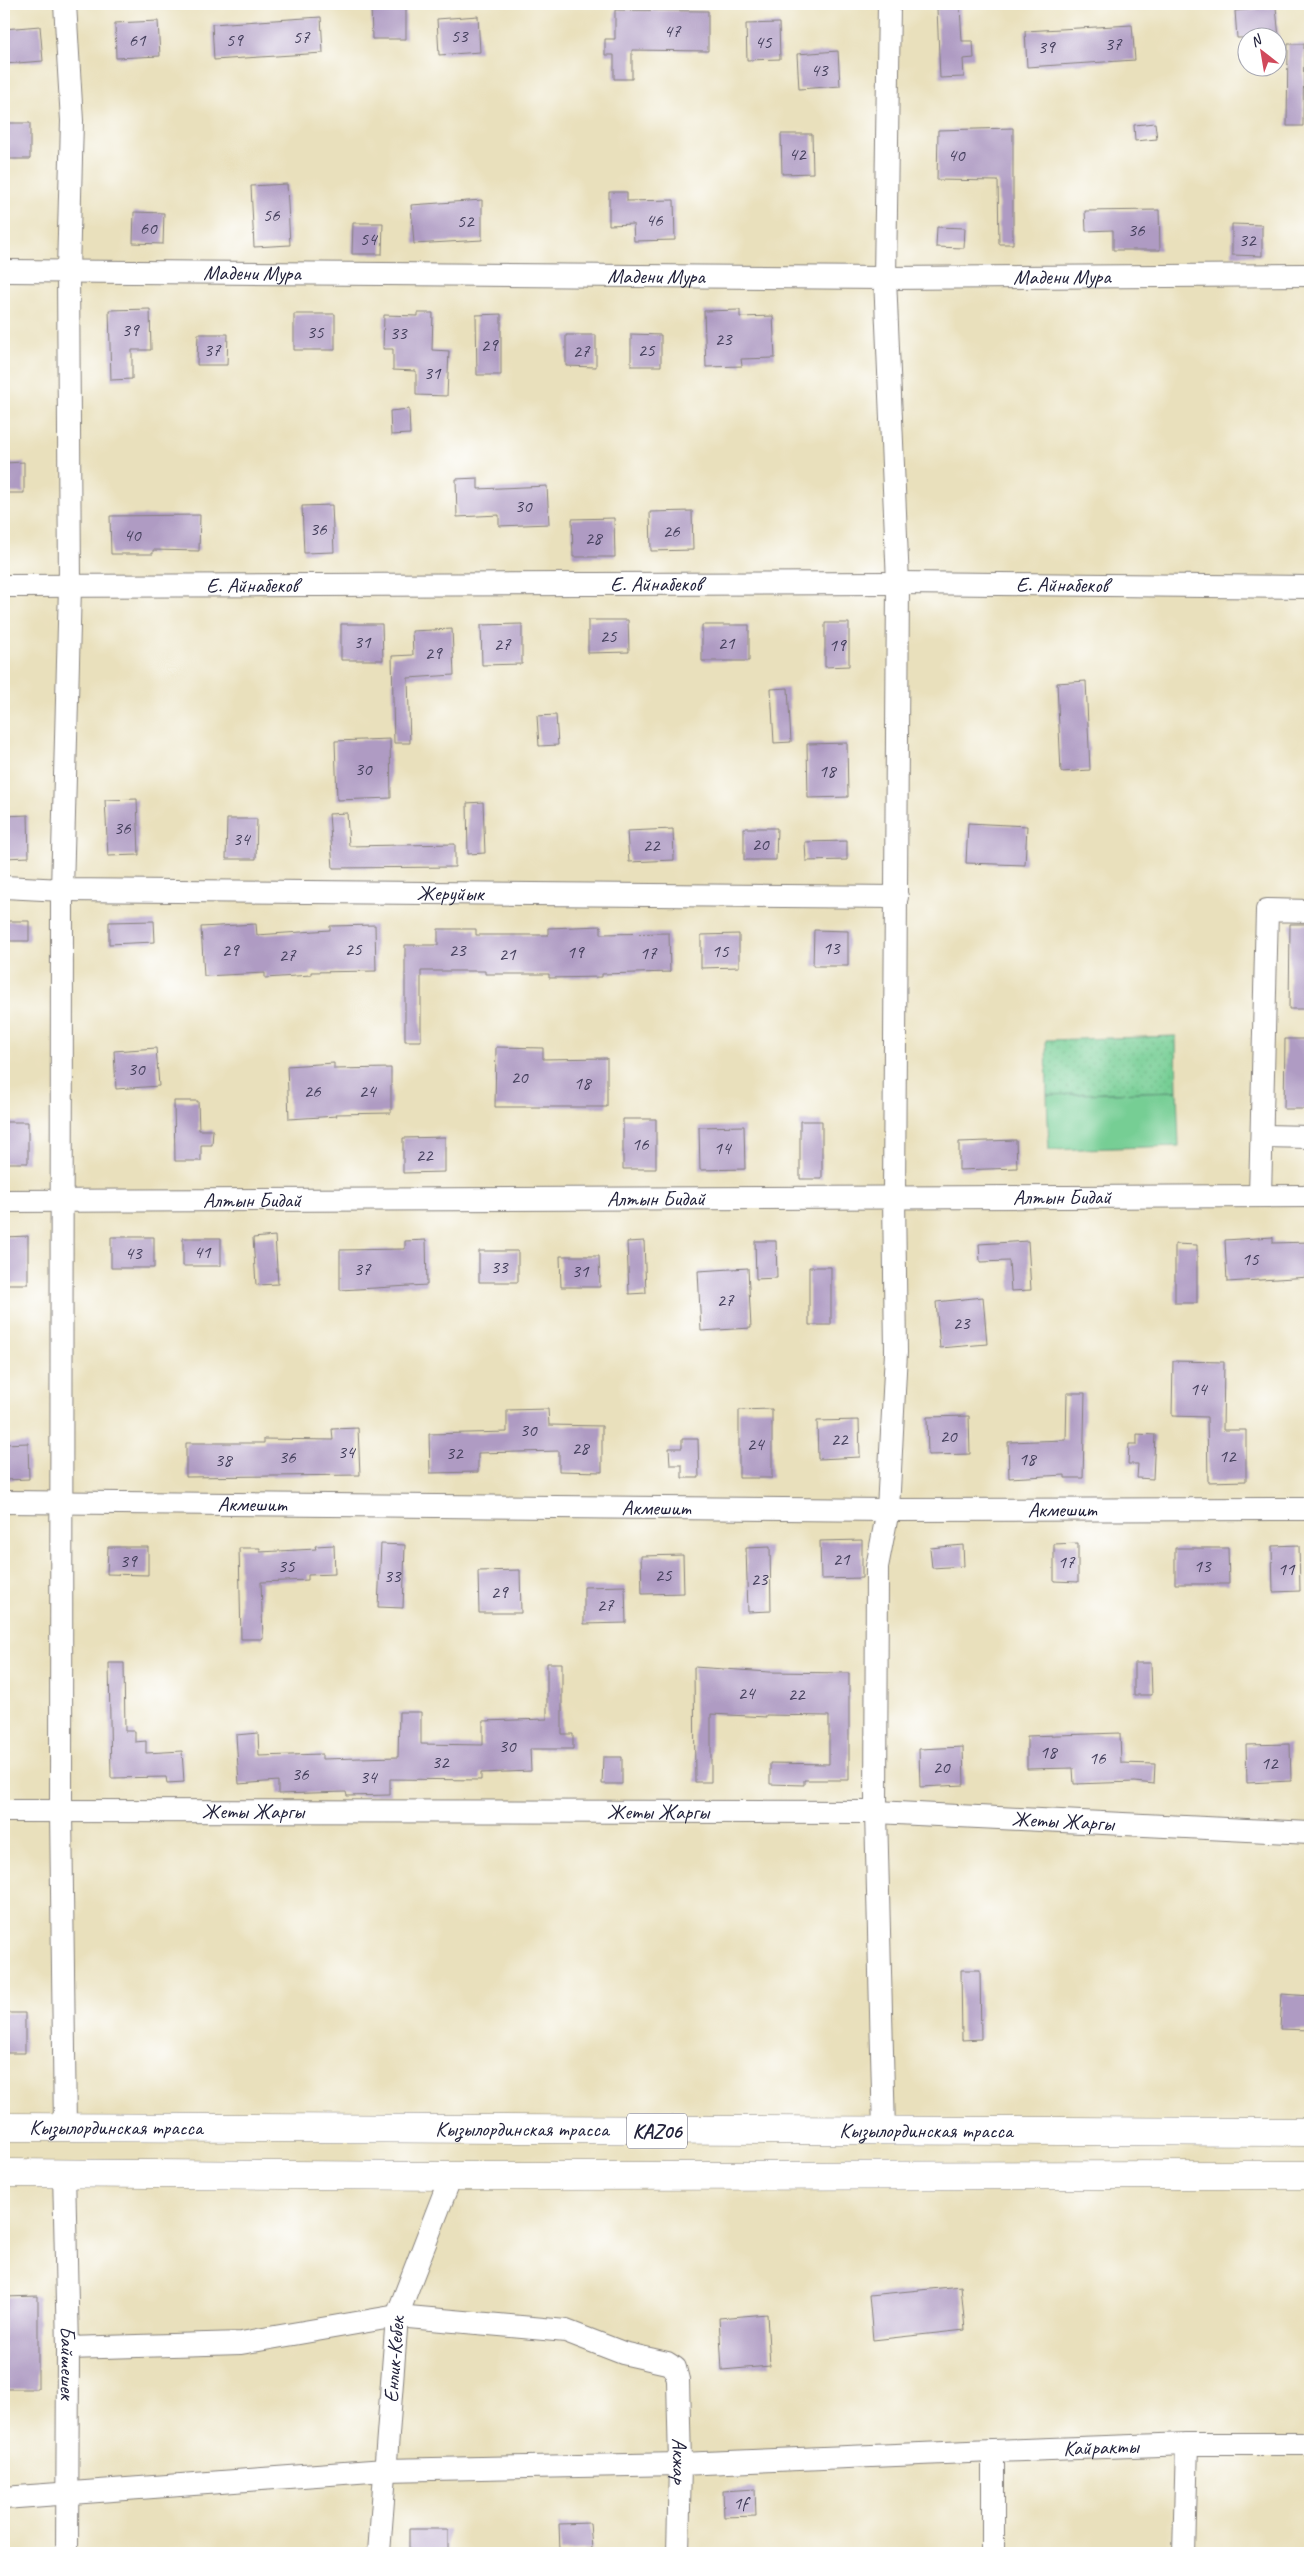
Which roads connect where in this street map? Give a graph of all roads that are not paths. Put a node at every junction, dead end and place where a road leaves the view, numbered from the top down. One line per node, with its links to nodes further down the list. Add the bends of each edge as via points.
1 (65, 4): 4 (street, via 72,121)
2 (889, 4): 6 (street)
3 (4, 271): 4 (street, Мадени Мура)
4 (68, 271): 6 (street, Мадени Мура); 9 (street)
5 (1310, 275): 6 (street, Мадени Мура)
6 (884, 278): 7 (street)
7 (898, 583): 9 (street, Е. Айнабеков); 10 (street, Е. Айнабеков); 13 (street)
8 (4, 586): 9 (street, Е. Айнабеков)
9 (70, 586): 12 (street)
10 (1310, 587)
11 (4, 887): 12 (street, Жеруйык)
12 (62, 890): 13 (street, Жеруйык); 21 (street)
13 (896, 897): 17 (street)
14 (1310, 911): 15 (street, via 1267,910)
15 (1262, 1136): 16 (street); 18 (street)
16 (1310, 1137)
17 (894, 1196): 18 (street, Алтын Бидай); 21 (street, Алтын Бидай); 25 (street, via 896,1352)
18 (1260, 1196): 19 (street, Алтын Бидай)
19 (1310, 1196)
20 (4, 1201): 21 (street, Алтын Бидай)
21 (61, 1201): 23 (street)
22 (4, 1502): 23 (street, Акмешит)
23 (61, 1502): 25 (street, Акмешит); 27 (street)
24 (1310, 1509): 25 (street, Акмешит)
25 (888, 1510): 28 (street, via 877,1567)
26 (4, 1811): 27 (street, Жеты Жаргы)
27 (61, 1812): 28 (street, Жеты Жаргы); 31 (street)
28 (876, 1812): 29 (street, Жеты Жаргы); 32 (street)
29 (1310, 1833)
30 (4, 2127): 31 (highway, Кызылординская трасса / KАZ06)
31 (65, 2129): 32 (highway, Кызылординская трасса / KАZ06); 34 (highway)
32 (884, 2132): 33 (highway, Кызылординская трасса / KАZ06)
33 (1310, 2132)
34 (64, 2172): 35 (highway, Кызылординская трасса / KАZ06); 37 (highway, Кызылординская трасса / KАZ06); 39 (street, Байшешек)
35 (4, 2173)
36 (1310, 2175): 37 (highway, Кызылординская трасса / KАZ06)
37 (451, 2176): 38 (street, Енлик-Кебек)
38 (397, 2316): 39 (street, via 241,2343); 43 (street, Акжар, via 566,2331 623,2353 666,2363 674,2368 678,2380); 44 (street, Енлик-Кебек)
39 (68, 2348): 45 (street, Байшешек)
40 (1187, 2444): 41 (street, Кайракты); 42 (street, Кайракты); 51 (street)
41 (1310, 2444)
42 (993, 2451): 43 (street, Кайракты); 50 (street)
43 (680, 2464): 44 (street, Кайракты); 49 (street, Акжар)
44 (385, 2470): 45 (street, Кайракты); 48 (street, Енлик-Кебек)
45 (67, 2492): 46 (street, Кайракты); 47 (street, Байшешек)
46 (4, 2498)
47 (67, 2553)
48 (379, 2553)
49 (678, 2553)
50 (993, 2553)
51 (1184, 2553)

